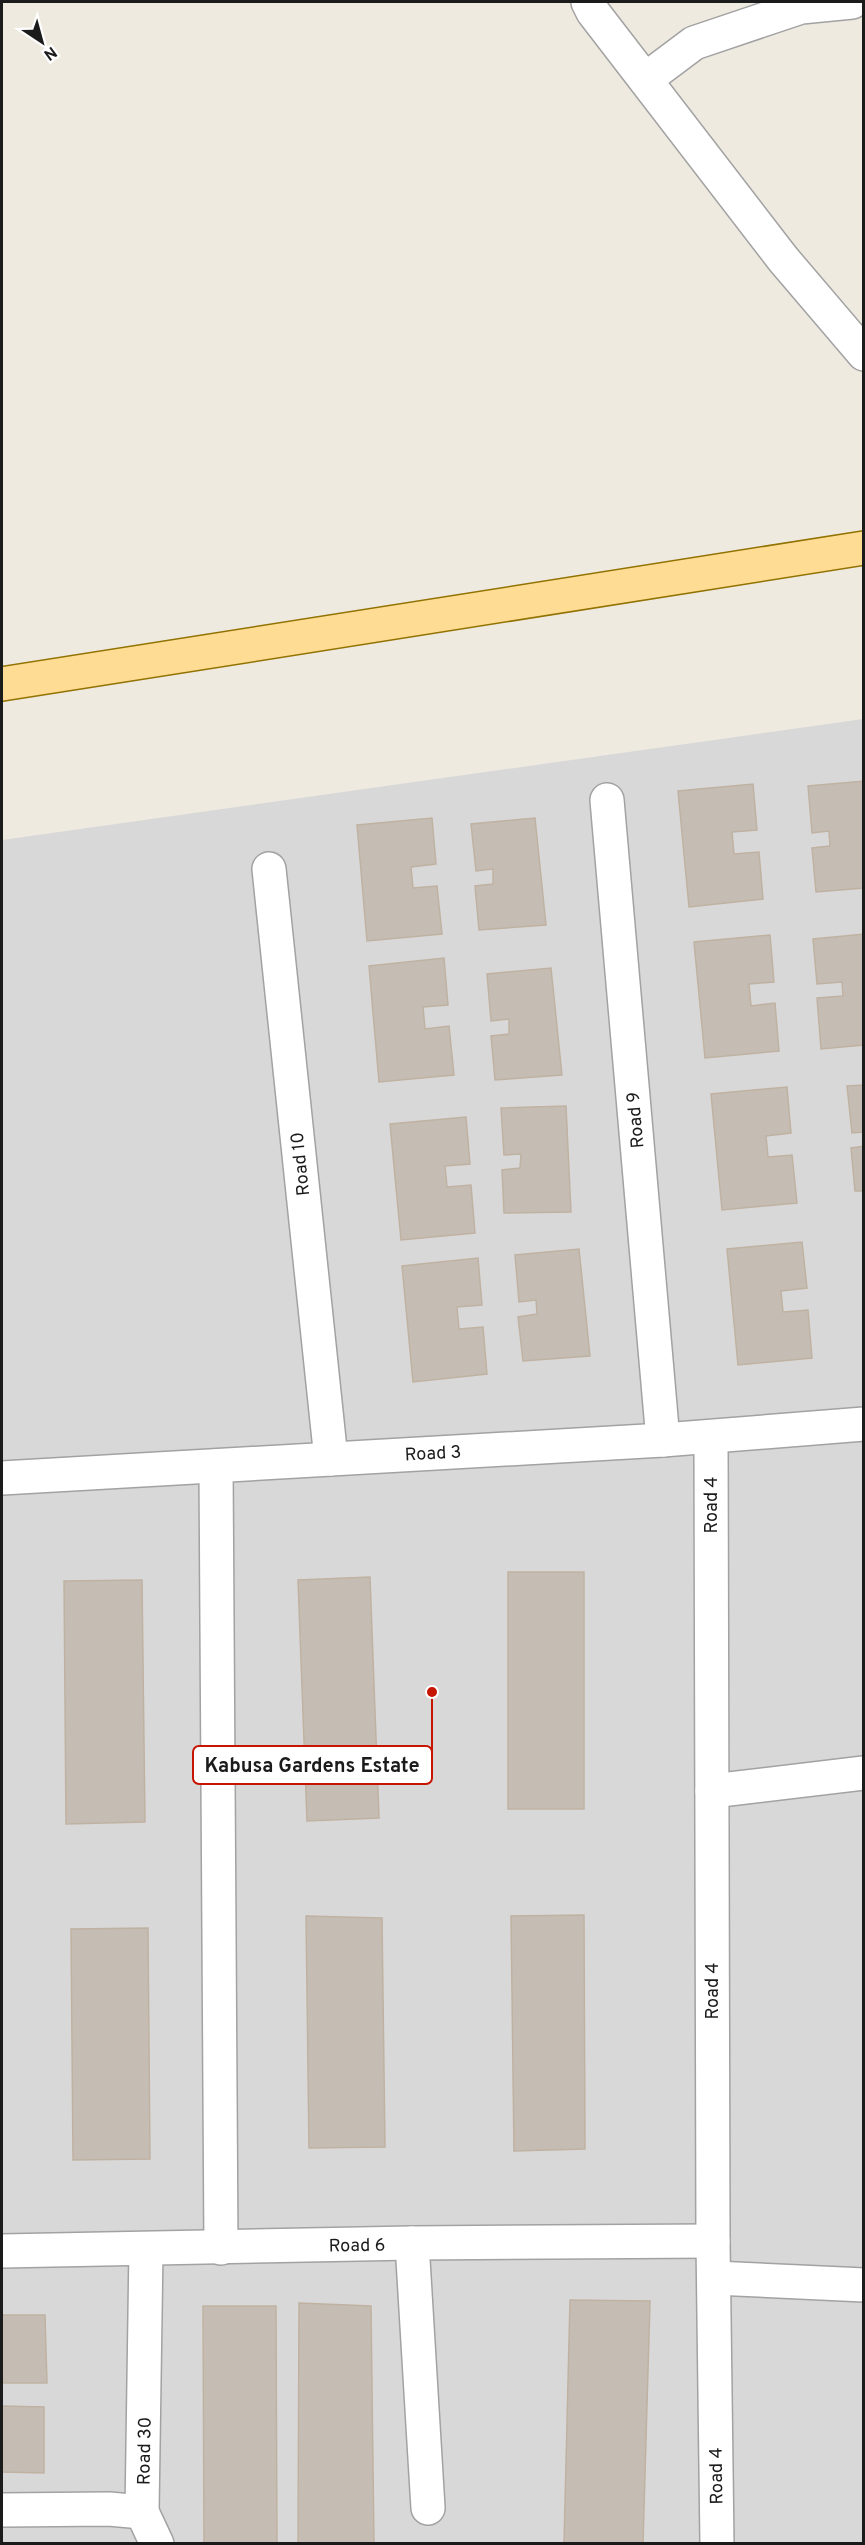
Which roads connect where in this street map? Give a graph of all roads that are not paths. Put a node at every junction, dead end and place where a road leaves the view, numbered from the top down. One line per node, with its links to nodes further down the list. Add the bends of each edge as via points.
1 (588, 2): 3 (street)
2 (852, 2): 3 (street, via 801,7 694,43)
3 (646, 79): 4 (street, via 783,259)
4 (864, 354)
5 (864, 548): 6 (main road)
6 (2, 684)
7 (607, 800): 11 (street, Road 9)
8 (269, 869): 12 (street, Road 10)
9 (864, 1424): 10 (street, Road 3)
10 (711, 1437): 11 (street, Road 3); 16 (street, Road 4)
11 (663, 1440): 12 (street, Road 3)
12 (331, 1459): 13 (street, Road 3)
13 (216, 1466): 14 (street, Road 3); 19 (street)
14 (2, 1478)
15 (864, 1773): 16 (street)
16 (712, 1791): 17 (street, Road 4)
17 (713, 2241): 18 (street, Road 6); 22 (street, Road 4)
18 (412, 2243): 19 (street, Road 6); 24 (street)
19 (221, 2248): 20 (street, Road 6)
20 (146, 2249): 21 (street, Road 6); 26 (street, Road 30)
21 (2, 2251)
22 (714, 2278): 23 (street); 28 (street, Road 4)
23 (864, 2285)
24 (428, 2508)
25 (2, 2510): 26 (street, Road 30)
26 (142, 2512): 27 (street)
27 (158, 2544)
28 (717, 2544)

